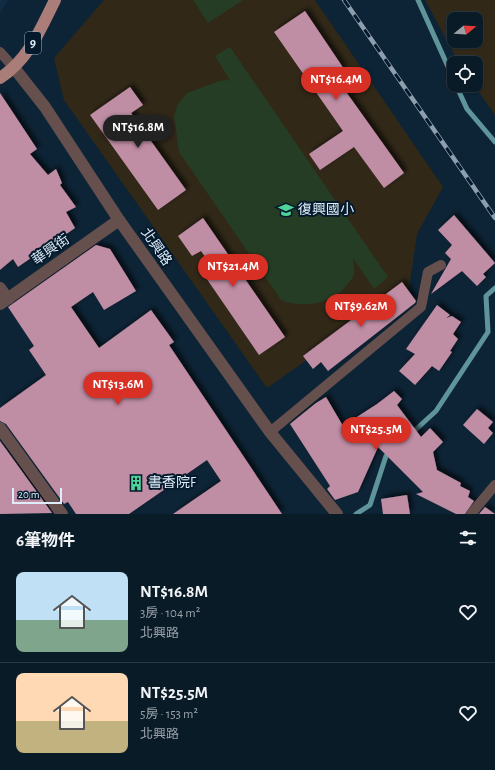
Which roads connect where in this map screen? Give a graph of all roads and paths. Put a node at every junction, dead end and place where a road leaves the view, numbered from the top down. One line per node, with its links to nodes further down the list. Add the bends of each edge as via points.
1 (55, 0): 3 (main road, 9, via 36,39)
2 (0, 52): 3 (lane)
3 (14, 69): 4 (main road, 9); 5 (street, 北興路, via 45,106)
4 (0, 78)
5 (119, 220): 8 (street, 華興街); 10 (street, 北興路)
6 (441, 265): 10 (lane, via 428,272 421,307)
7 (0, 288): 8 (street)
8 (4, 301)
9 (0, 428): 12 (street)
10 (270, 432): 13 (street, 北興路)
11 (495, 485): 14 (lane)
12 (62, 514)
13 (337, 514)
14 (471, 514)

